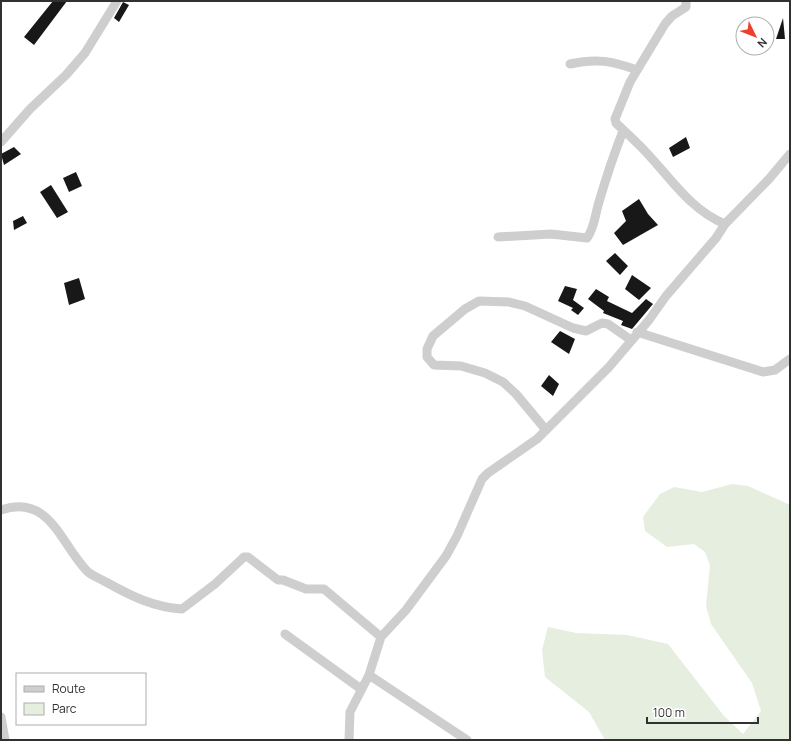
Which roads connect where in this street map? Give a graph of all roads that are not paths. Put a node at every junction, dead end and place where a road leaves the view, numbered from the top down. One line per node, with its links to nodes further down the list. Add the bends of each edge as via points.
1 (117, 1): 6 (street, via 85,53)
2 (686, 1): 4 (street, via 686,6 665,24)
3 (570, 64): 4 (street, via 589,60 618,63)
4 (637, 70): 5 (street, via 614,119)
5 (623, 131): 8 (street, via 702,211); 9 (street, via 608,172 594,225 587,238 551,234)
6 (1, 142)
7 (790, 154): 8 (street)
8 (725, 224): 10 (street, via 707,250)
9 (498, 237)
10 (637, 332): 11 (street); 12 (street, via 763,372 775,370)
11 (631, 340): 13 (street, via 605,372); 13 (street, via 608,324 602,323 586,331 525,306 509,302 479,301 465,309 433,336 426,357 430,362 434,365 467,368 503,382)
12 (790, 359)
13 (546, 430): 16 (street, via 482,479 446,556 406,610)
14 (1, 510): 16 (street, via 12,506 38,511 62,536 86,570 137,600 182,609 248,557 278,580 306,589 324,589)
15 (285, 634): 18 (street)
16 (381, 637): 17 (street)
17 (369, 675): 18 (street); 22 (street)
18 (361, 689): 21 (street, via 350,712)
19 (1, 717): 20 (street)
20 (5, 740)
21 (349, 740)
22 (467, 740)

